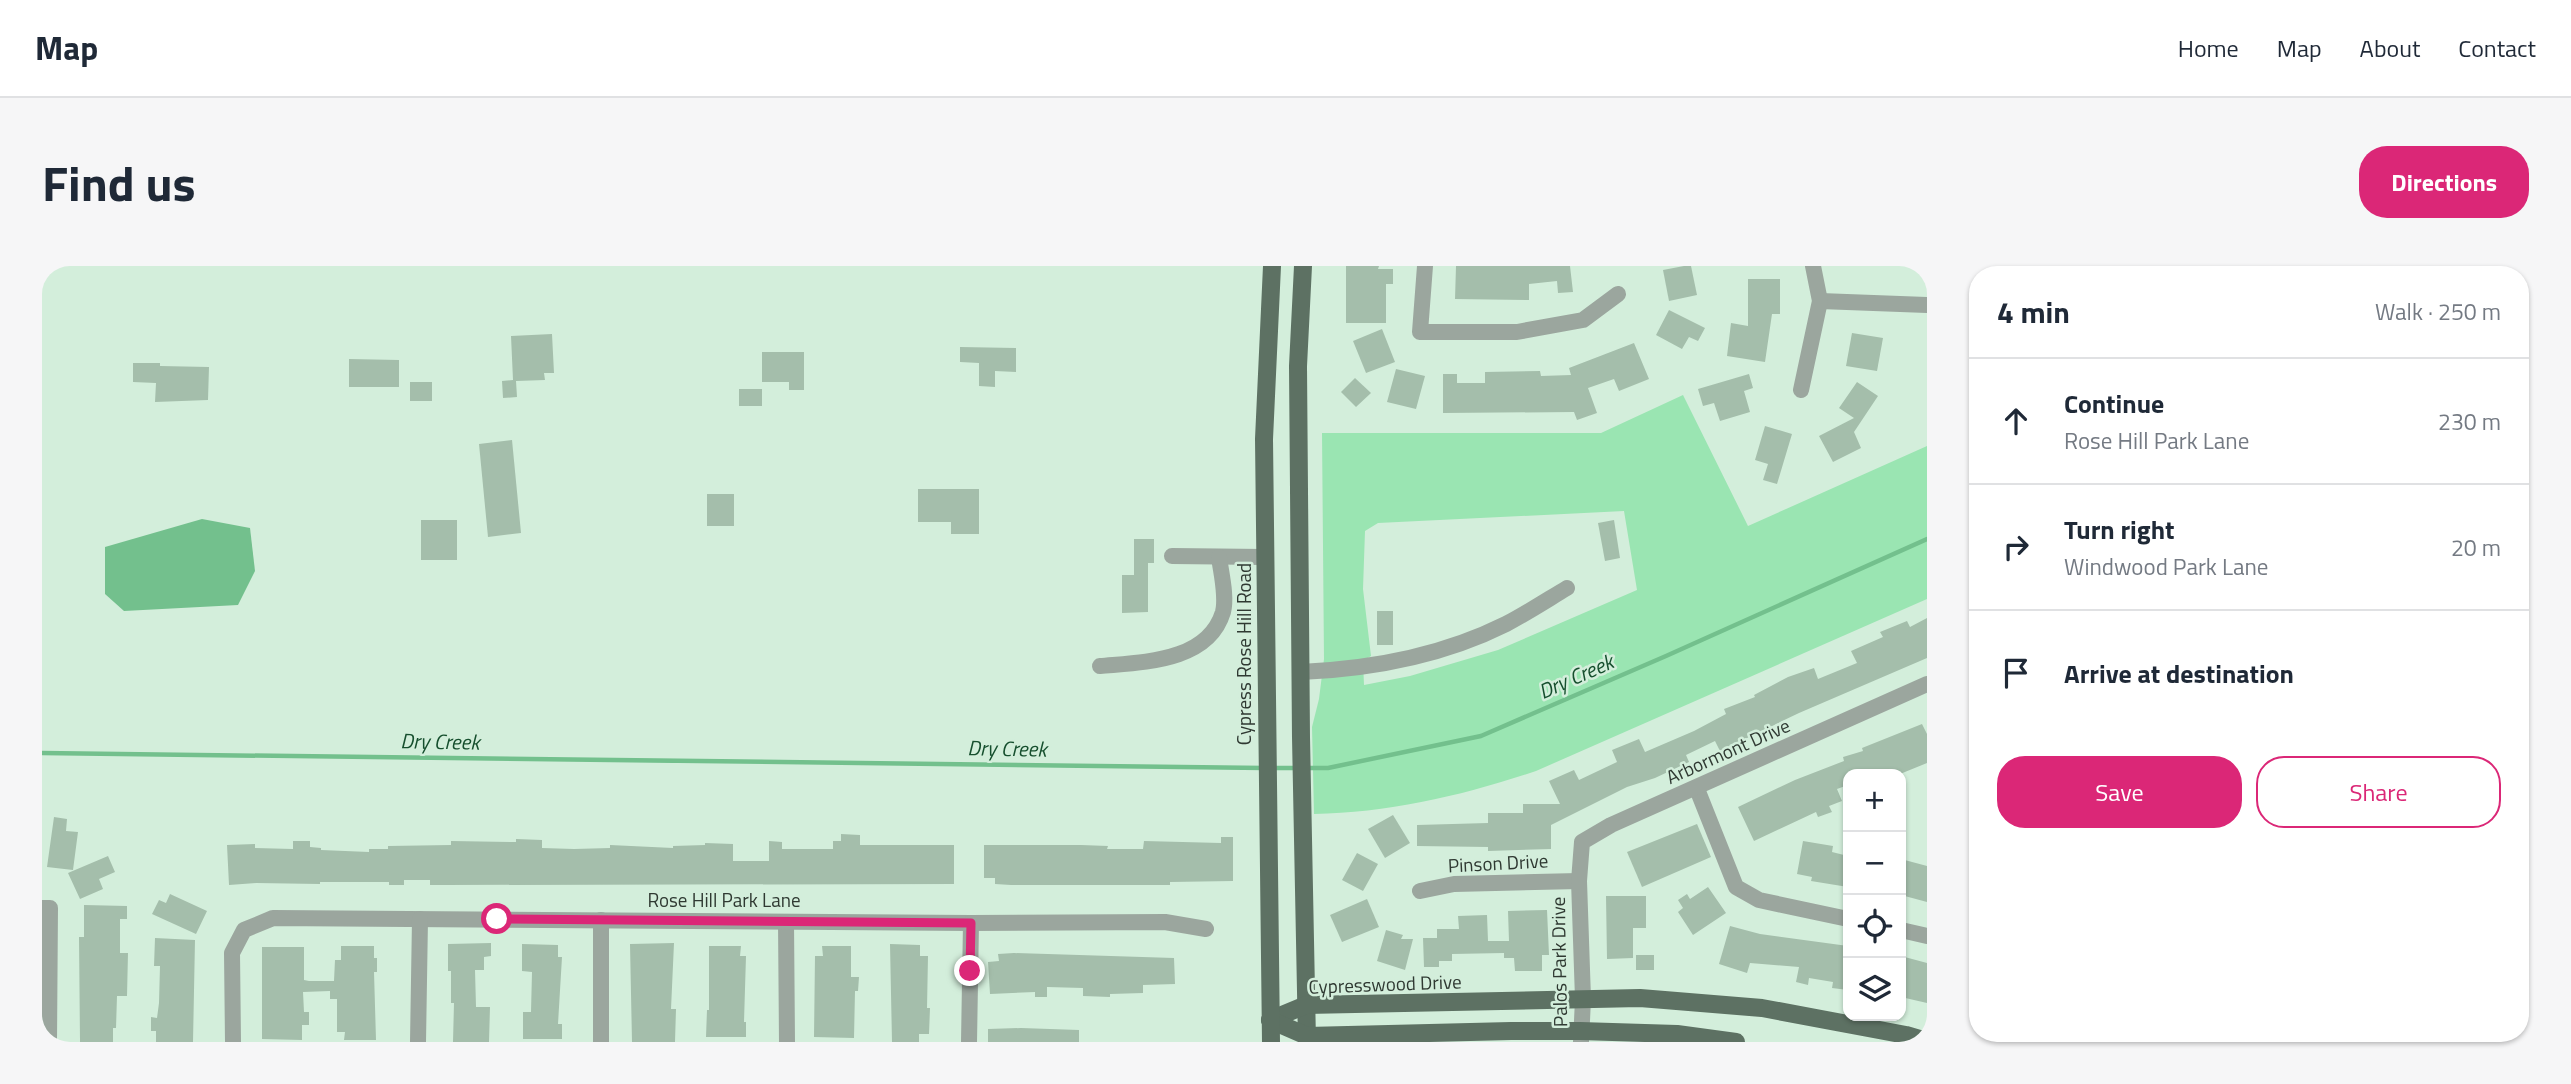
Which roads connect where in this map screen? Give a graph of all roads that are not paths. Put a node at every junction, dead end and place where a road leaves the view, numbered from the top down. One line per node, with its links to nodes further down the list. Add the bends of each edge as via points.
1 (1272, 266): 12 (main road, Cypress Rose Hill Road, via 1264,439)
2 (1296, 266): 3 (street)
3 (1303, 266): 15 (main road, via 1298,366)
4 (1425, 266): 6 (street, via 1420,332 1517,332 1583,320)
5 (1814, 266): 7 (street)
6 (1618, 294)
7 (1820, 301): 8 (street); 9 (street)
8 (1927, 305)
9 (1801, 390)
10 (1172, 556): 11 (street)
11 (1219, 557): 12 (street); 14 (street, via 1223,611 1211,635 1197,647 1156,661)
12 (1265, 557): 31 (main road, Cypress Rose Hill Road)
13 (1567, 588): 15 (street, via 1505,624 1431,653)
14 (1100, 666)
15 (1301, 672): 30 (main road)
16 (1927, 684): 17 (street, Arbormont Drive)
17 (1697, 789): 18 (street, Arbormont Drive, via 1582,842); 21 (street, via 1736,887 1759,900)
18 (1579, 881): 19 (street, Pinson Drive, via 1454,884); 29 (street, Palos Park Drive)
19 (1420, 891)
20 (46, 908): 36 (street)
21 (1843, 918)
22 (420, 919): 23 (street, Rose Hill Park Lane); 37 (street, Rose Hill Park Lane, via 273,918 244,930 232,953); 38 (street)
23 (601, 920): 24 (street, Rose Hill Park Lane); 39 (street)
24 (786, 922): 25 (street, Rose Hill Park Lane); 40 (street)
25 (971, 923): 26 (street, Rose Hill Park Lane, via 1165,922); 41 (street)
26 (1206, 929)
27 (1906, 931): 28 (street)
28 (1927, 936)
29 (1583, 999): 30 (main road, Cypresswood Drive); 32 (street, Palos Park Drive); 33 (main road, Cypresswood Drive, via 1640,998 1762,1008)
30 (1306, 1005): 31 (main road, Cypresswood Drive); 34 (main road)
31 (1270, 1020): 34 (main road); 42 (main road, Cypress Rose Hill Road)
32 (1581, 1037): 34 (main road, via 1498,1031); 43 (main road, via 1677,1034)
33 (1899, 1038): 35 (main road, Cypresswood Drive)
34 (1307, 1039)
35 (1927, 1041)
36 (49, 1042)
37 (233, 1042)
38 (418, 1042)
39 (601, 1042)
40 (787, 1042)
41 (969, 1042)
42 (1270, 1042)
43 (1735, 1042)

